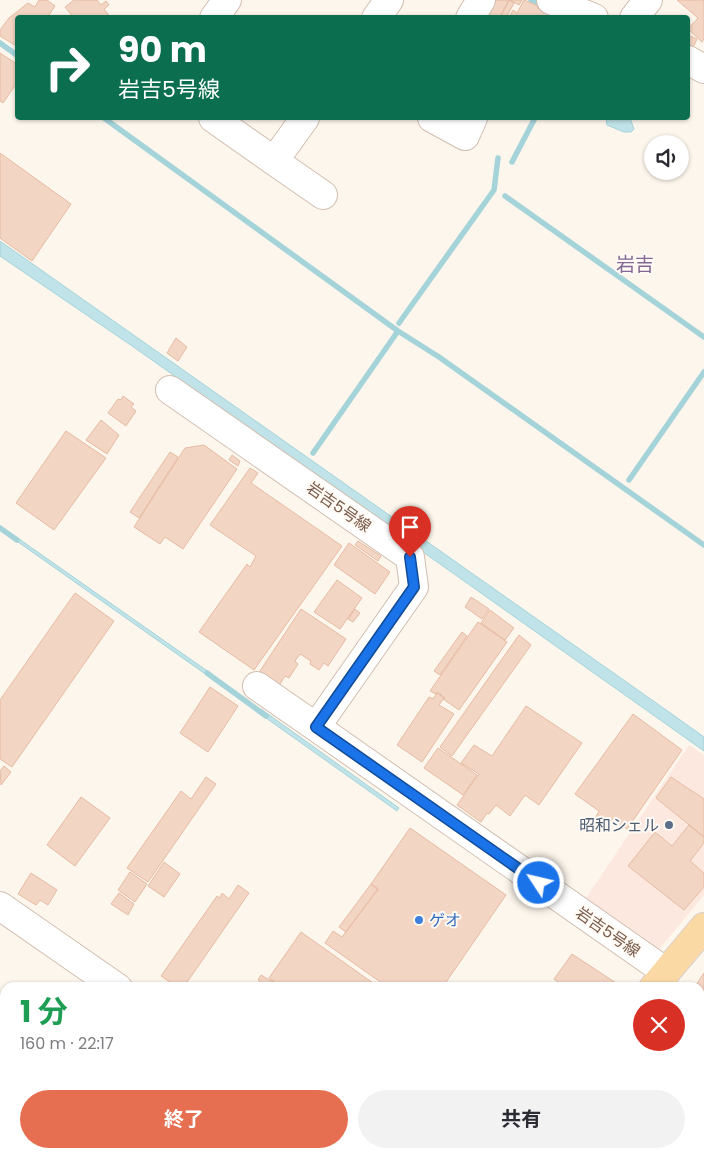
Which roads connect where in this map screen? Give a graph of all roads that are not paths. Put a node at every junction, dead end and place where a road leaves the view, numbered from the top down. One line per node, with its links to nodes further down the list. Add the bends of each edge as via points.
1 (480, 0): 4 (street)
2 (551, 0): 5 (street)
3 (648, 0): 6 (street)
4 (472, 15)
5 (582, 15)
6 (636, 15)
7 (690, 61): 8 (street)
8 (704, 69)
9 (216, 120): 13 (street)
10 (304, 120): 13 (street)
11 (436, 120): 12 (street, via 465,136)
12 (472, 120)
13 (274, 161): 14 (street)
14 (324, 196)
15 (170, 390): 17 (street, 岩吉5号線, via 410,557 414,587)
16 (257, 686): 17 (street)
17 (316, 727): 21 (street, 岩吉5号線)
18 (0, 906): 20 (street)
19 (704, 927): 22 (main road)
20 (109, 982)
21 (656, 982)
22 (658, 982)

